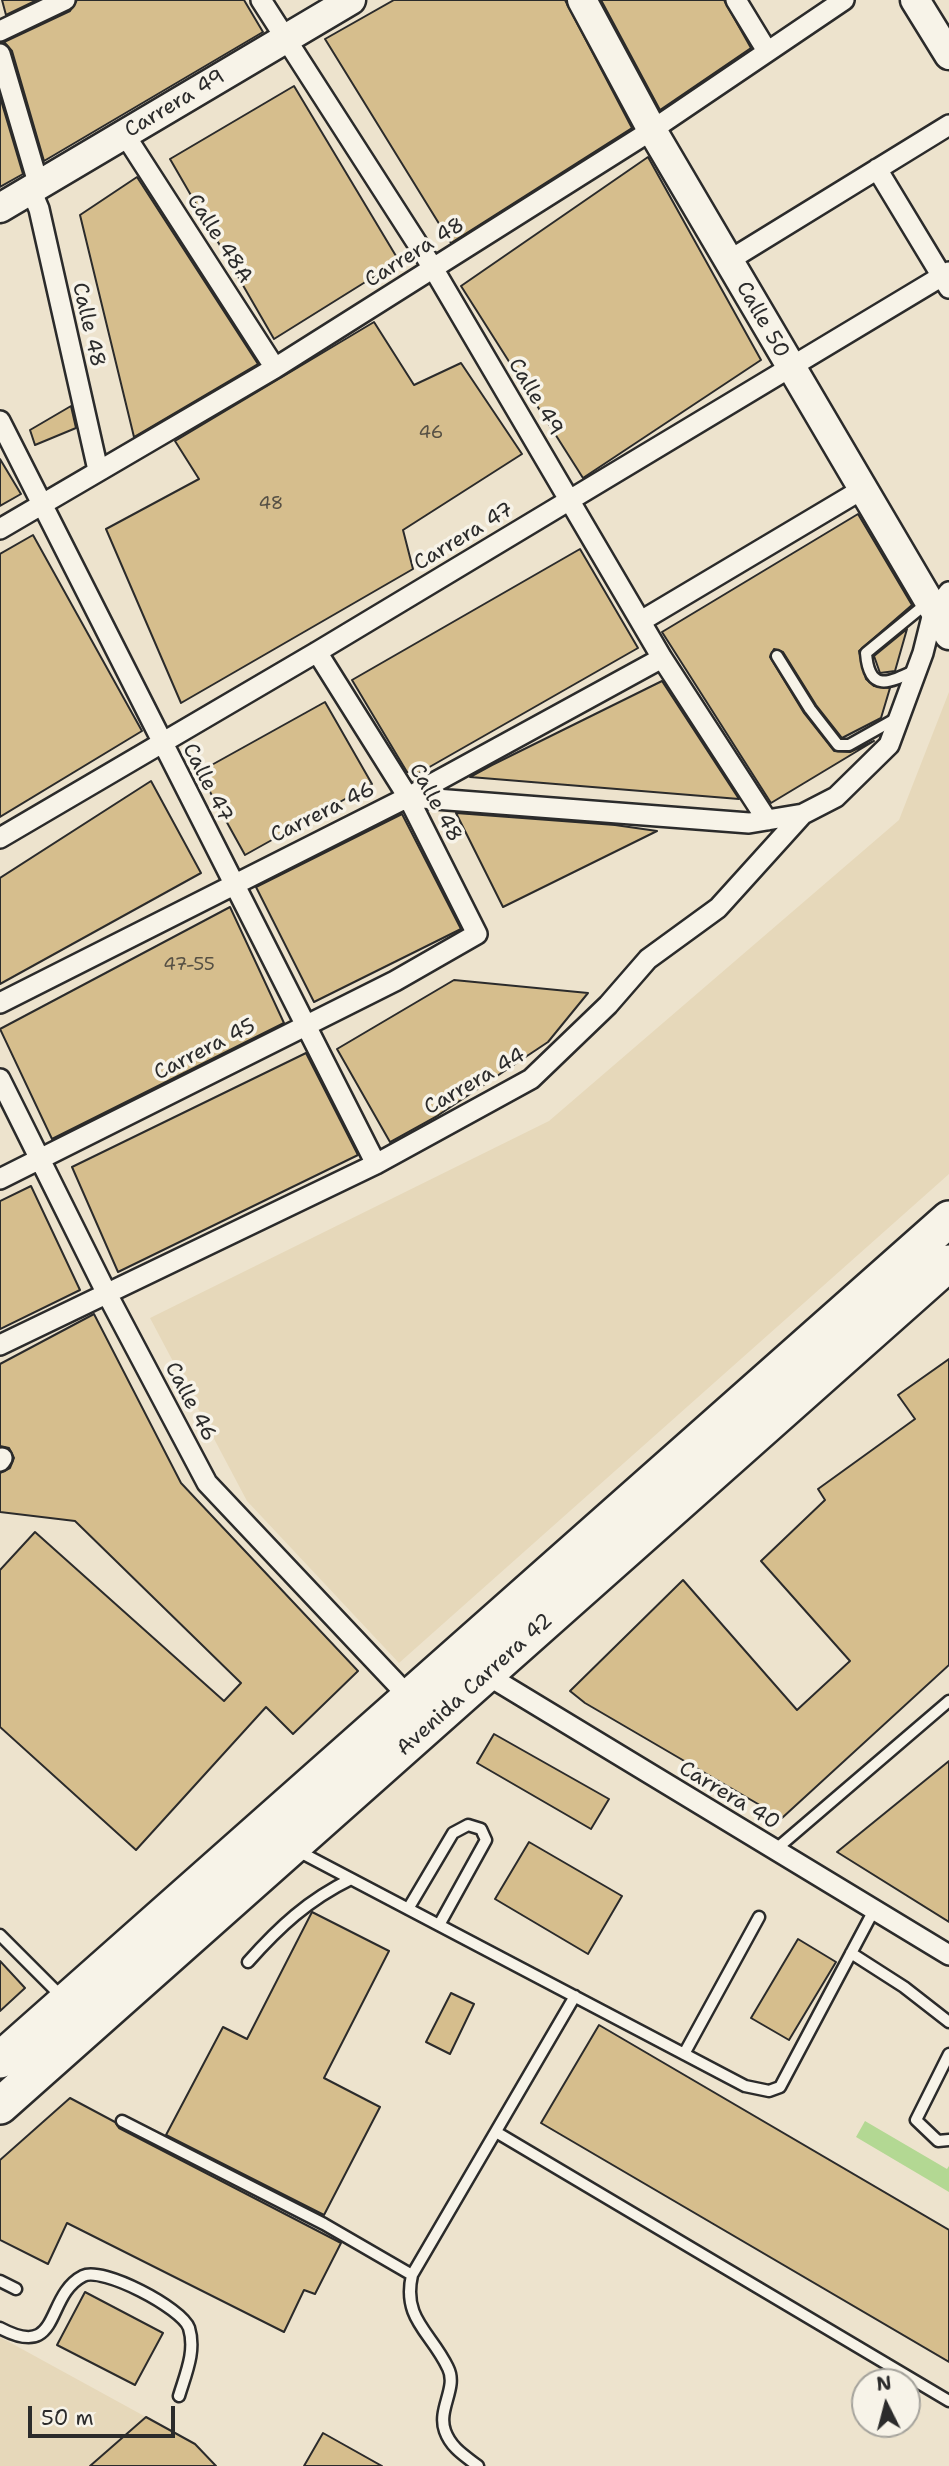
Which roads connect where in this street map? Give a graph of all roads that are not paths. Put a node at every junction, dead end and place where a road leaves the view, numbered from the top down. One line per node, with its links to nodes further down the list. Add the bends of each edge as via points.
1 (65, 0): 8 (street)
2 (261, 0): 9 (street, Calle 49)
3 (351, 0): 9 (street, Carrera 49)
4 (582, 0): 14 (street, Calle 50)
5 (736, 0): 10 (street)
6 (844, 0): 10 (street, Carrera 48)
7 (915, 0): 12 (street)
8 (0, 31)
9 (283, 39): 15 (street, Carrera 49); 20 (street, Calle 49)
10 (767, 51): 14 (street, Carrera 48)
11 (0, 54): 17 (street, Calle 48)
12 (949, 55)
13 (949, 125): 16 (street)
14 (652, 130): 19 (street, Calle 50); 20 (street, Carrera 48)
15 (125, 135): 17 (street, Carrera 49); 23 (street, Calle 48A)
16 (877, 169): 19 (street); 21 (street)
17 (35, 188): 18 (street, Carrera 49); 25 (street, Calle 48)
18 (0, 208)
19 (728, 261): 22 (street, Calle 50)
20 (433, 268): 23 (street, Carrera 48); 27 (street, Calle 49)
21 (946, 279): 22 (street, Carrera 47)
22 (790, 367): 26 (street, Calle 50); 27 (street, Carrera 47)
23 (275, 368): 25 (street, Carrera 48)
24 (0, 421): 28 (street, Calle 47)
25 (98, 470): 28 (street, Carrera 48)
26 (861, 490): 30 (street, Calle 50); 31 (street)
27 (570, 500): 31 (street, Calle 49); 32 (street, Carrera 47)
28 (42, 504): 29 (street, Carrera 48); 37 (street, Calle 47)
29 (0, 529)
30 (940, 611): 35 (street); 35 (lane, via 866,653 867,670 877,681 889,683)
31 (642, 621): 34 (street, Calle 49)
32 (317, 652): 37 (street, Carrera 47); 38 (street, Calle 48)
33 (777, 656): 36 (lane, via 838,745 849,746)
34 (662, 658): 38 (street, Carrera 46); 40 (street, Calle 49)
35 (917, 670): 36 (street)
36 (900, 716): 39 (street, Carrera 44, via 890,745 836,797)
37 (161, 742): 41 (street, Carrera 47); 42 (street, Calle 47)
38 (408, 797): 40 (street, via 722,821); 42 (street, Carrera 46); 43 (street, Calle 48, via 477,934)
39 (803, 814): 40 (street); 48 (street, Carrera 44, via 718,908 648,959 541,1071)
40 (766, 820)
41 (0, 838)
42 (232, 884): 44 (street, Carrera 46); 45 (street, Calle 47)
43 (430, 962): 45 (street, Carrera 45)
44 (0, 1003)
45 (304, 1025): 47 (street, Carrera 45); 48 (street, Calle 47)
46 (0, 1079): 47 (street, Calle 46)
47 (40, 1159): 49 (street, Carrera 45); 52 (street, Calle 46)
48 (376, 1164): 52 (street, Carrera 44)
49 (0, 1179)
50 (949, 1219): 55 (highway, Avenida Carrera 42)
51 (949, 1263): 54 (highway, Avenida Carrera 42)
52 (106, 1292): 53 (street, Carrera 44); 55 (street, Calle 46, via 207,1483)
53 (0, 1345)
54 (487, 1675): 57 (highway, Avenida Carrera 42); 60 (street, Carrera 40)
55 (410, 1698): 58 (highway, Avenida Carrera 42)
56 (949, 1701): 60 (lane)
57 (380, 1771): 58 (highway); 59 (highway, Avenida Carrera 42)
58 (261, 1830): 71 (highway, Avenida Carrera 42)
59 (293, 1848): 61 (lane); 76 (highway, Avenida Carrera 42)
60 (774, 1851): 63 (street, Carrera 40)
61 (351, 1879): 62 (lane); 69 (lane, via 318,1895 282,1924)
62 (408, 1909): 65 (lane); 65 (lane, via 453,1833 468,1825 481,1829 486,1840)
63 (874, 1910): 67 (lane); 68 (street, Carrera 40)
64 (759, 1917): 73 (lane)
65 (439, 1925): 70 (lane)
66 (0, 1935): 71 (lane)
67 (851, 1953): 72 (lane); 73 (lane, via 780,2087 769,2091 745,2086)
68 (949, 1955)
69 (248, 1962)
70 (575, 1996): 73 (lane); 78 (lane)
71 (66, 2002): 75 (highway, Avenida Carrera 42)
72 (949, 2022)
73 (684, 2054)
74 (949, 2054): 79 (lane, via 916,2120 938,2141)
75 (0, 2060)
76 (0, 2106)
77 (122, 2121): 80 (lane, via 324,2224)
78 (496, 2132): 80 (lane); 85 (lane)
79 (949, 2140)
80 (412, 2275): 86 (lane, via 408,2293 414,2317 449,2370 444,2430 454,2447)
81 (0, 2281): 82 (lane)
82 (16, 2289)
83 (0, 2328): 84 (lane, via 18,2338 34,2339 45,2331 68,2287 85,2274 105,2274 167,2305 188,2326 192,2352)
84 (178, 2396)
85 (949, 2401)
86 (478, 2466)

